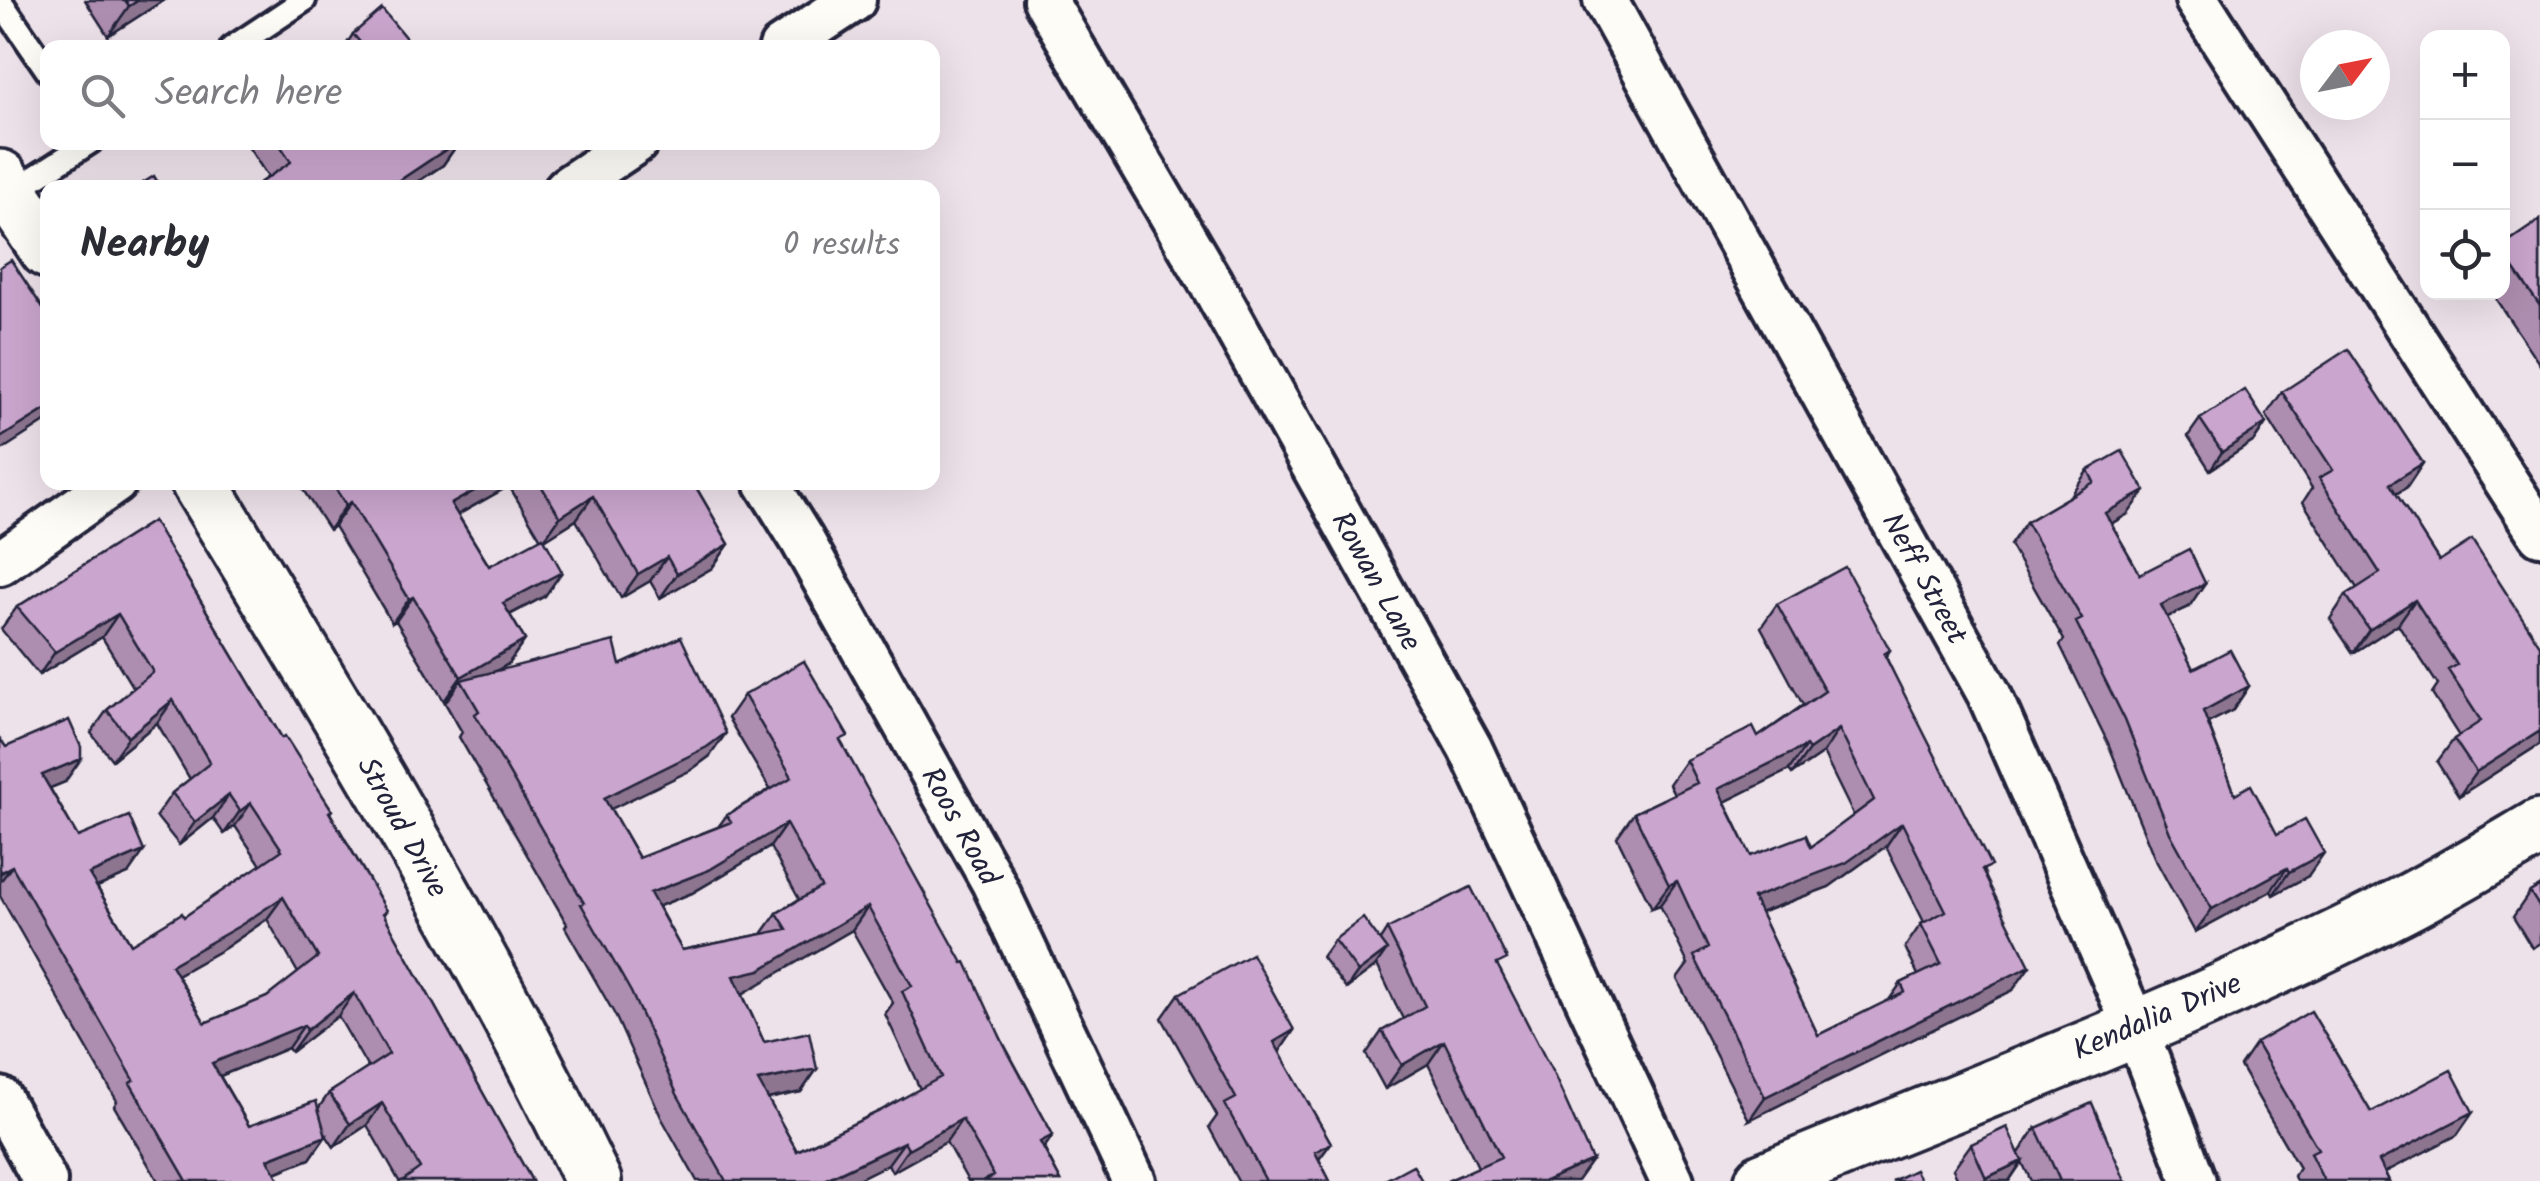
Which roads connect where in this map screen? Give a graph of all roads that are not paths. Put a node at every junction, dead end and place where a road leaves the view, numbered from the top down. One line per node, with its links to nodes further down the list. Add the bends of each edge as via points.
1 (304, 0): 7 (lane)
2 (854, 0): 8 (street)
3 (1045, 0): 26 (street, Rowan Lane, via 1470,748)
4 (1604, 0): 21 (street, Neff Street, via 1989,694)
5 (2197, 0): 18 (street)
6 (0, 1): 9 (lane)
7 (244, 40)
8 (793, 40)
9 (40, 58)
10 (75, 150): 13 (lane)
11 (625, 150): 12 (street)
12 (584, 180)
13 (5, 186): 14 (street)
14 (40, 238)
15 (104, 490): 19 (street)
16 (203, 490): 24 (street, Stroud Drive, via 338,709)
17 (771, 490): 25 (street, Roos Road, via 993,882)
18 (2540, 534)
19 (0, 563)
20 (2540, 827): 21 (street, Kendalia Drive, via 2401,906)
21 (2135, 1028): 27 (street, Kendalia Drive); 28 (street, Neff Street)
22 (0, 1100): 23 (street)
23 (45, 1181)
24 (593, 1181)
25 (1134, 1181)
26 (1672, 1181)
27 (1763, 1181)
28 (2194, 1181)

